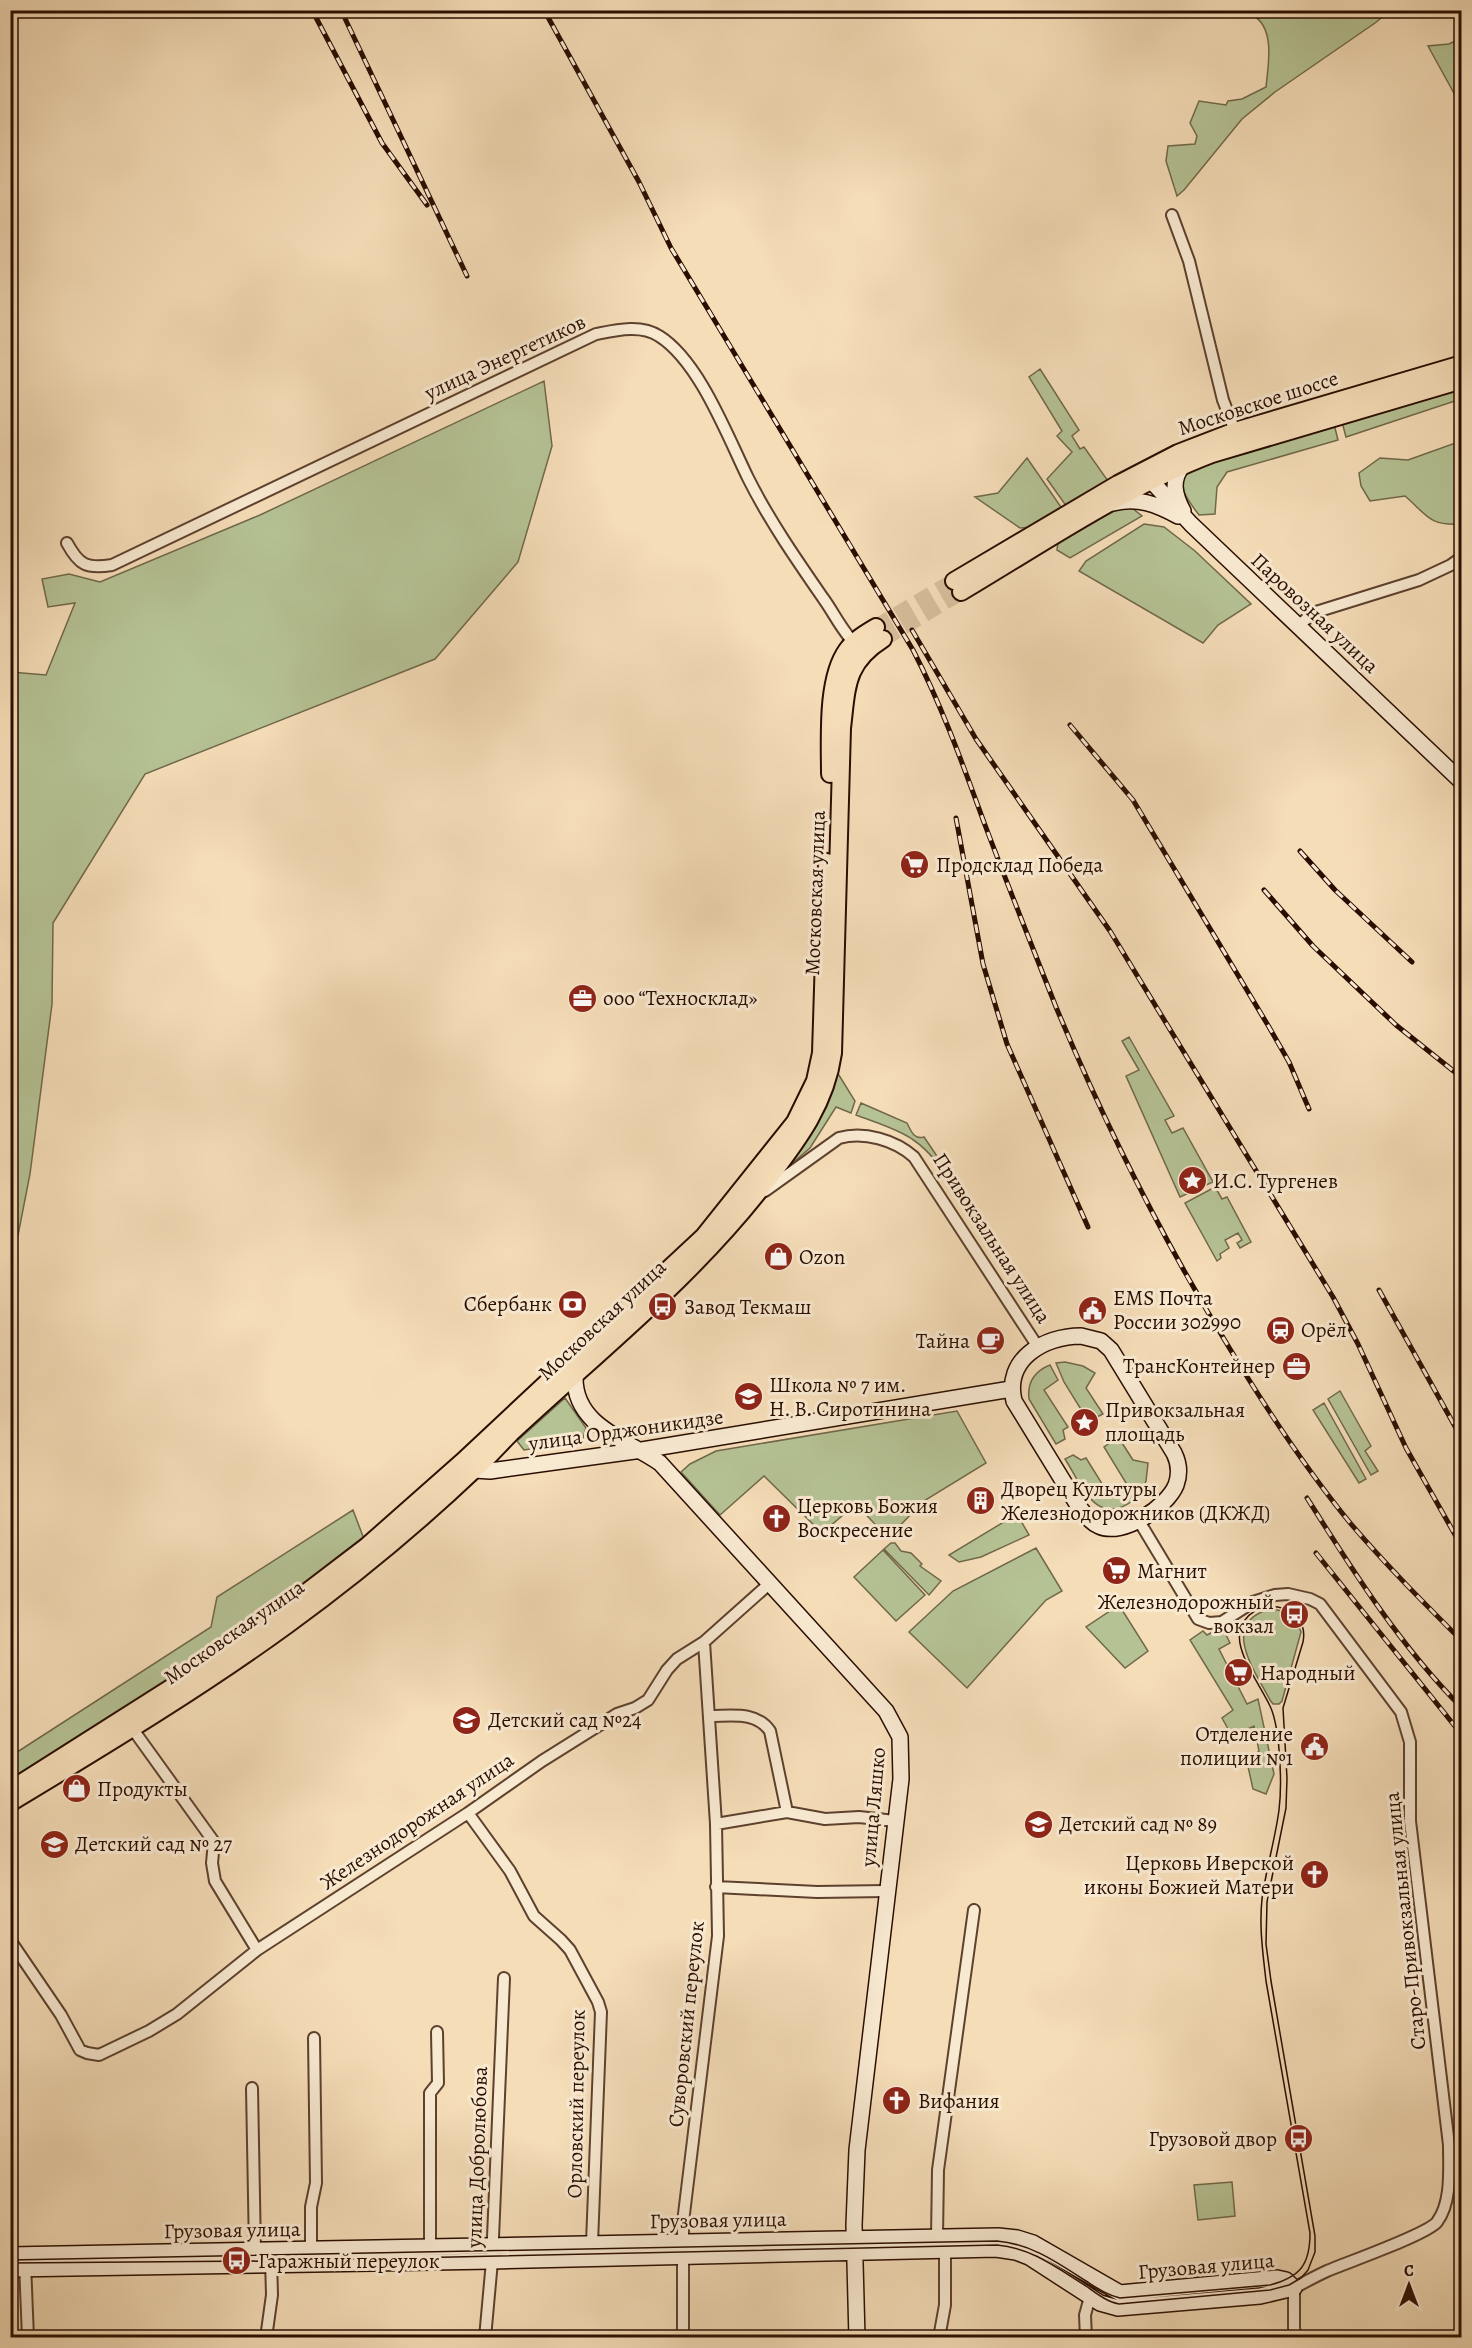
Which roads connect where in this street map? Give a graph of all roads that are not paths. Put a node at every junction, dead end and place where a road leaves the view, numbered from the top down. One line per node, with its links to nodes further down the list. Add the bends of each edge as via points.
1 (1172, 215): 4 (street, via 1189,261 1223,400)
2 (1461, 364): 4 (main road, Московское шоссе)
3 (1461, 381): 5 (main road, Московское шоссе)
4 (1235, 431): 6 (main road, Московское шоссе, via 1178,453)
5 (1184, 465): 6 (main road, Московское шоссе); 8 (street, via 1177,473 1174,490)
6 (1146, 476): 7 (main road, Московское шоссе); 7 (main road, Московское шоссе, via 957,586); 8 (street, Паровозная улица)
7 (1109, 504): 8 (street, via 1124,500 1149,502)
8 (1191, 524): 11 (street, Паровозная улица)
9 (67, 543): 13 (street, улица Энергетиков, via 76,560 83,564 112,565 596,334 633,329 658,335 697,376 756,494)
10 (1461, 557): 11 (street, via 1419,580 1316,612)
11 (1297, 626): 14 (street, Паровозная улица)
12 (880, 633): 13 (main road)
13 (859, 647): 15 (main road, Московская улица, via 847,689 842,729 830,1071 805,1130); 20 (main road, Московская улица, via 841,660 834,686 821,1053 815,1081 803,1108 786,1135 704,1236)
14 (1461, 782)
15 (752, 1200): 16 (street, Привокзальная улица, via 839,1138 865,1135 908,1151); 17 (main road, Московская улица, via 714,1245)
16 (1038, 1347): 18 (street, Привокзальная улица, via 1019,1364); 21 (street, via 1071,1336 1101,1341 1174,1453 1179,1467 1177,1484 1167,1500)
17 (575, 1377): 19 (street, улица Ляшко, via 579,1399 597,1425); 20 (main road, Московская улица)
18 (1011, 1389): 19 (street, улица Орджоникидзе); 21 (street, via 1014,1401 1089,1519 1111,1529)
19 (642, 1450): 20 (street, улица Орджоникидзе, via 490,1471); 22 (street, улица Ляшко, via 660,1463)
20 (469, 1466): 25 (main road, Московская улица, via 376,1557 234,1661); 26 (main road, Московская улица, via 278,1614)
21 (1139, 1521): 53 (street, Старо-Привокзальная улица, via 1198,1619 1222,1622 1264,1598 1288,1594 1310,1599 1320,1604 1406,1722 1410,1742 1410,1821 1449,2145 1447,2194 1436,2223)
22 (770, 1584): 23 (street, Железнодорожная улица); 31 (street, улица Ляшко, via 896,1726 902,1762)
23 (704, 1642): 24 (street, Суворовский переулок); 30 (street, Железнодорожная улица, via 677,1659 648,1700 617,1714 542,1761)
24 (710, 1716): 29 (street, via 744,1715 765,1724 770,1731); 32 (street, Суворовский переулок)
25 (132, 1728): 26 (main road, Московская улица); 37 (street, via 214,1842 215,1881)
26 (42, 1777): 27 (main road, Московская улица); 28 (main road, Московская улица)
27 (10, 1790)
28 (10, 1803)
29 (788, 1812): 31 (street, via 825,1819); 32 (street)
30 (468, 1813): 37 (street, Железнодорожная улица); 43 (street, Орловский переулок, via 510,1871 534,1916 570,1950 601,2012)
31 (895, 1821): 34 (street, улица Ляшко)
32 (716, 1824): 33 (street, Суворовский переулок)
33 (716, 1887): 34 (street); 42 (street, Суворовский переулок, via 718,1935)
34 (886, 1891): 45 (street, улица Ляшко, via 857,2150)
35 (974, 1910): 44 (street, via 938,2170)
36 (12, 1943): 37 (street, Железнодорожная улица, via 80,2050 99,2055 177,2014)
37 (257, 1950)
38 (504, 1978): 49 (street, улица Добролюбова)
39 (437, 2032): 46 (street, via 438,2083 430,2093)
40 (314, 2038): 47 (street, via 316,2183 311,2207)
41 (252, 2088): 48 (street)
42 (682, 2241): 43 (street, Грузовая улица); 45 (street, Грузовая улица); 50 (street, Суворовский переулок)
43 (592, 2243): 49 (street, Грузовая улица)
44 (941, 2243): 45 (street, Грузовая улица); 53 (street, Грузовая улица, via 998,2236 1025,2240 1120,2293 1277,2278 1287,2280); 54 (street, Грузовая улица, via 1016,2252 1049,2268); 60 (street, via 945,2305)
45 (855, 2245): 50 (street, Грузовая улица); 59 (street, улица Ляшко)
46 (430, 2247): 47 (street, Грузовая улица); 49 (street, Грузовая улица)
47 (311, 2250): 51 (street, Грузовая улица)
48 (255, 2251): 51 (street, Грузовая улица); 52 (street, Грузовая улица)
49 (493, 2254): 50 (street, Грузовая улица); 51 (street, Грузовая улица); 57 (street, улица Добролюбова)
50 (682, 2257): 58 (street, Суворовский переулок)
51 (272, 2258): 52 (street, Грузовая улица); 56 (street)
52 (18, 2262): 55 (street)
53 (1294, 2288): 54 (street, Грузовая улица, via 1260,2296 1128,2308 1109,2307); 62 (street)
54 (1090, 2297): 61 (street, via 1085,2316)
55 (28, 2337)
56 (266, 2337)
57 (485, 2337)
58 (683, 2337)
59 (857, 2337)
60 (939, 2337)
61 (1086, 2337)
62 (1296, 2337)

